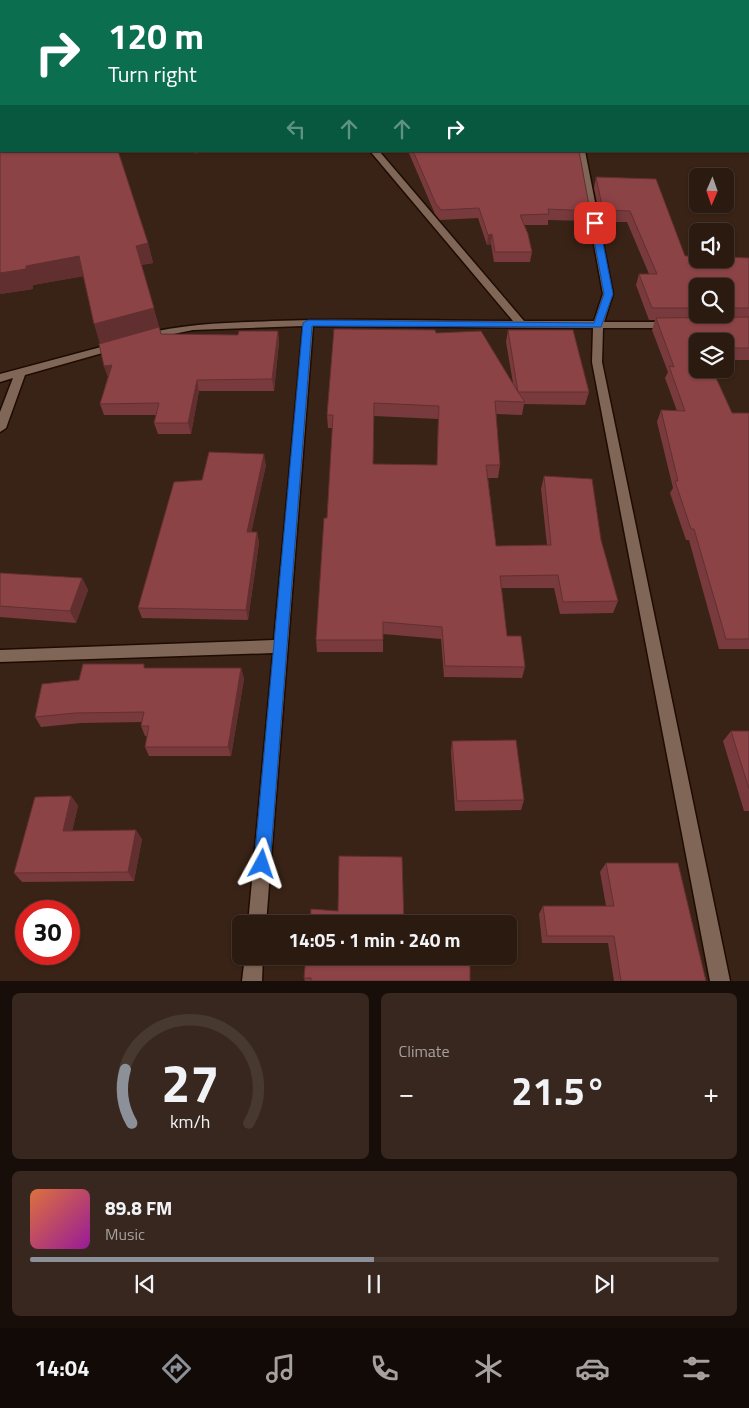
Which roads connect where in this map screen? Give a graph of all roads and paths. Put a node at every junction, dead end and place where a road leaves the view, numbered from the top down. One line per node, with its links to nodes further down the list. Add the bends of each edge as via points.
1 (375, 152): 5 (street)
2 (581, 152): 6 (street, via 608,294)
3 (308, 323): 5 (street); 7 (street, via 183,328); 10 (street)
4 (683, 324): 6 (street)
5 (522, 325): 6 (street)
6 (598, 325): 15 (street, via 597,362)
7 (20, 373): 8 (street); 9 (street)
8 (0, 378)
9 (0, 428)
10 (280, 646): 11 (street); 12 (street)
11 (0, 656)
12 (257, 915)
13 (253, 965): 14 (street)
14 (252, 980)
15 (720, 980)

